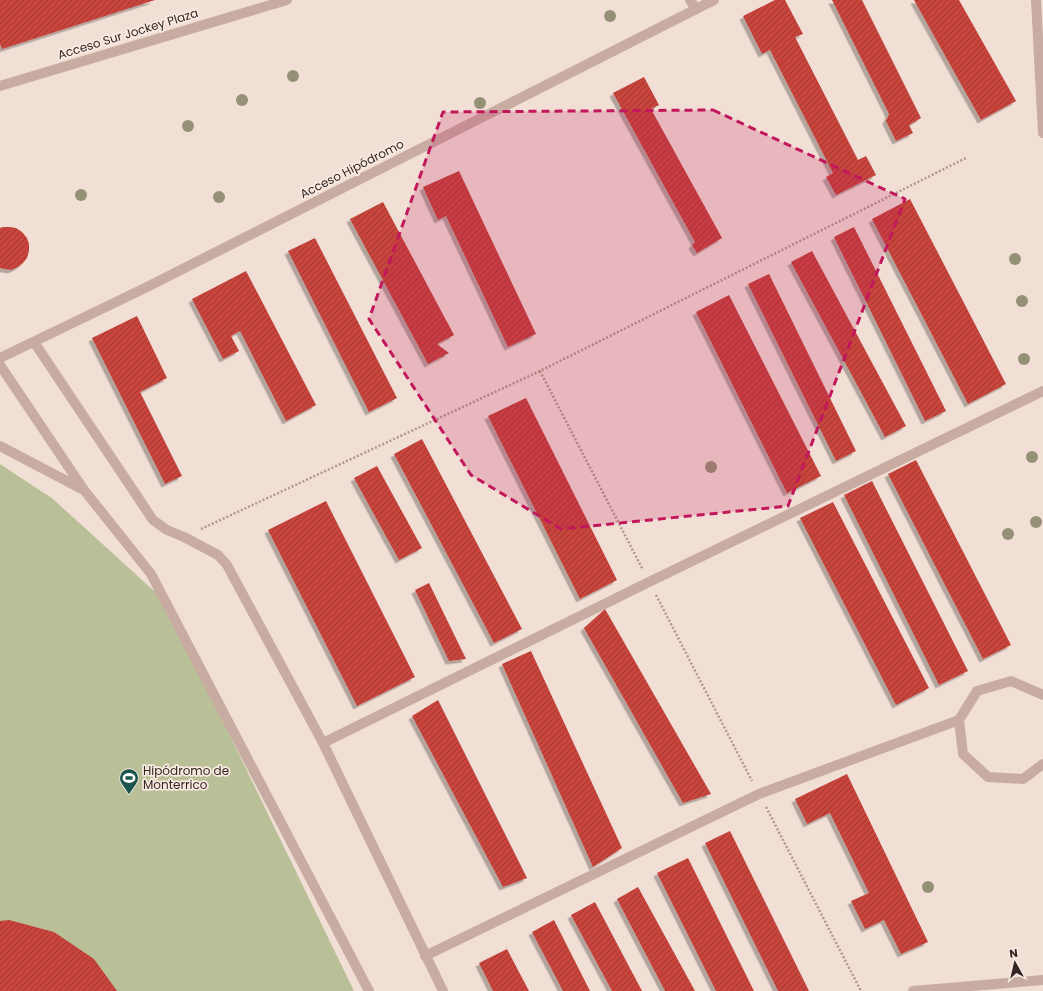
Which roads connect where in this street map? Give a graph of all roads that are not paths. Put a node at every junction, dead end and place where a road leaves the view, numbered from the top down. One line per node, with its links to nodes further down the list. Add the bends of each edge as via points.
1 (287, 0): 6 (street, Acceso Sur Jockey Plaza)
2 (690, 0): 5 (street)
3 (714, 0): 5 (street, Acceso Hipódromo)
4 (1036, 0): 7 (street)
5 (696, 9): 8 (street, Acceso Hipódromo, via 147,288)
6 (0, 86)
7 (1043, 133)
8 (34, 342): 9 (street, Acceso Hipódromo); 16 (street, via 153,520 167,530 218,555 227,565)
9 (0, 358)
10 (0, 365): 13 (street)
11 (1043, 391): 16 (street)
12 (0, 446): 13 (street)
13 (84, 490): 20 (street, via 151,574)
14 (1043, 696): 15 (street, via 1011,681 977,691)
15 (959, 720): 17 (street, via 963,754 988,777 1022,779); 18 (street, via 759,794)
16 (323, 743): 18 (street)
17 (1043, 764)
18 (425, 956): 21 (street)
19 (1043, 980): 22 (street)
20 (369, 991)
21 (443, 991)
22 (914, 991)

